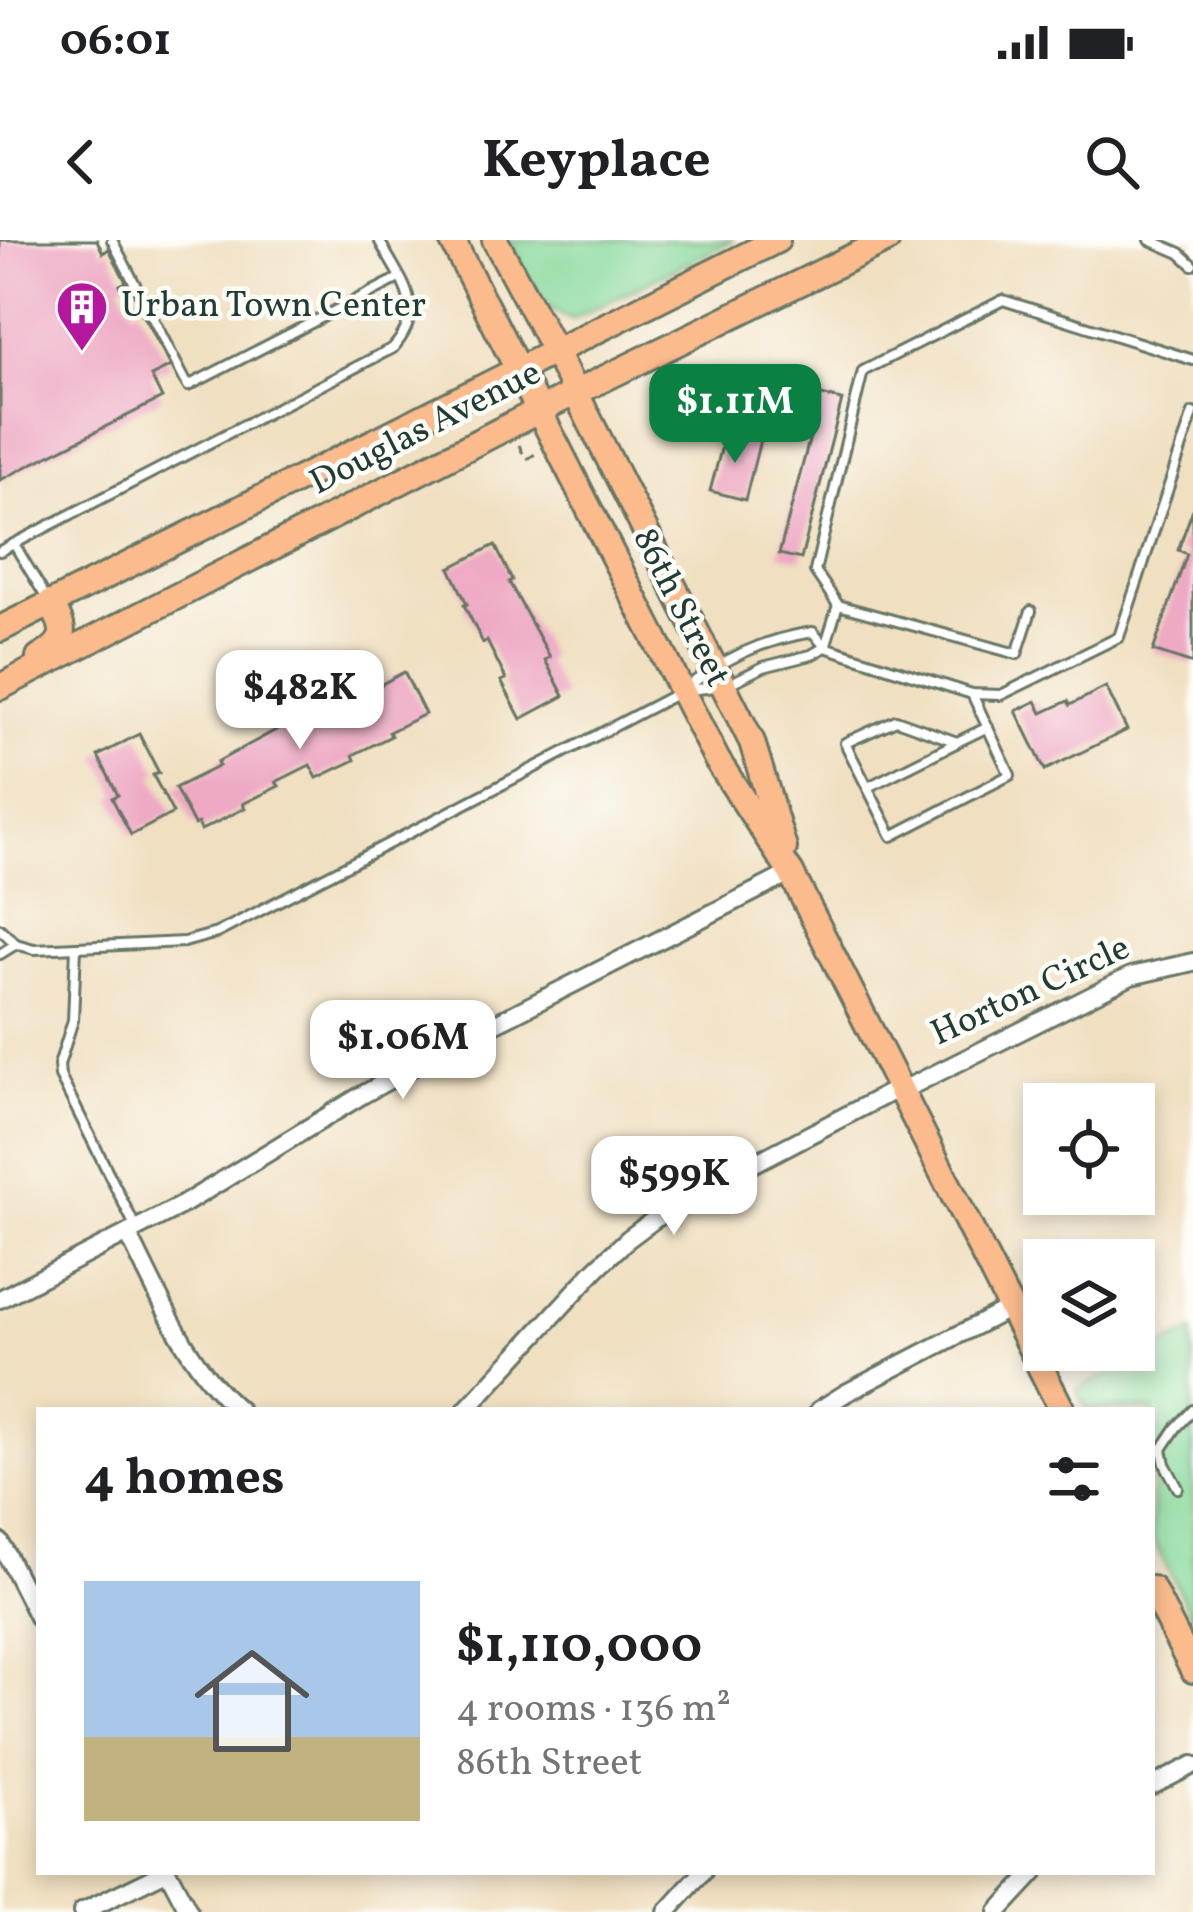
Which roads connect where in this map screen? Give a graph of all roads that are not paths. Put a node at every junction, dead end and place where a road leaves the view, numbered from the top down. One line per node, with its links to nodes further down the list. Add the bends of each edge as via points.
1 (112, 240): 9 (lane, via 188,386)
2 (379, 240): 9 (lane)
3 (452, 240): 12 (main road, 86th Street)
4 (496, 240): 10 (main road, 86th Street)
5 (777, 240): 10 (main road, Douglas Avenue)
6 (887, 240): 13 (main road, Douglas Avenue)
7 (1150, 240): 8 (lane)
8 (1193, 265)
9 (399, 278): 16 (lane, via 411,318 393,348)
10 (554, 350): 12 (main road, Douglas Avenue); 13 (main road, 86th Street)
11 (1193, 360): 19 (lane, via 1003,300 862,371 815,571)
12 (519, 368): 14 (main road, 86th Street); 18 (main road, Douglas Avenue)
13 (576, 393): 14 (main road, Douglas Avenue); 23 (main road, 86th Street)
14 (540, 410): 24 (main road, Douglas Avenue); 25 (main road, 86th Street)
15 (1193, 413): 26 (lane, via 1119,637 1001,695)
16 (14, 544): 17 (lane); 18 (lane)
17 (0, 551)
18 (50, 603): 21 (main road, Douglas Avenue); 24 (main road, via 62,638)
19 (838, 604): 20 (lane, via 1017,655); 22 (lane)
20 (1031, 610)
21 (0, 629)
22 (825, 646): 23 (lane); 23 (lane, via 813,632 789,635); 26 (lane)
23 (720, 675): 25 (lane); 25 (lane); 30 (main road, 86th Street, via 752,742)
24 (0, 683)
25 (682, 691): 30 (main road, 86th Street); 33 (lane, via 233,927 184,942)
26 (972, 694): 27 (lane)
27 (988, 728): 28 (lane); 29 (lane, via 1010,775 892,836)
28 (957, 742): 29 (lane); 29 (lane, via 896,720 845,743)
29 (868, 788)
30 (791, 873): 36 (main road, 86th Street); 37 (street, via 445,1048)
31 (0, 929): 32 (lane)
32 (16, 944): 33 (lane); 34 (lane)
33 (76, 947): 37 (lane, via 61,1076)
34 (0, 954)
35 (1193, 962): 36 (street, Horton Circle, via 1131,976)
36 (900, 1089): 39 (main road, 86th Street); 41 (street, Horton Circle, via 628,1239)
37 (132, 1231): 38 (street); 40 (street, via 178,1332)
38 (0, 1299)
39 (1010, 1308): 42 (street); 43 (main road, 86th Street)
40 (236, 1407)
41 (469, 1407)
42 (824, 1407)
43 (1060, 1407)
44 (1193, 1410): 45 (lane, via 1162,1448)
45 (1178, 1488)
46 (0, 1542): 48 (street)
47 (1155, 1594): 49 (main road)
48 (36, 1612)
49 (1193, 1670)
50 (1193, 1766): 51 (street)
51 (1155, 1785)
52 (160, 1875): 56 (street)
53 (168, 1875): 57 (street)
54 (700, 1875): 58 (street)
55 (1032, 1875): 59 (street)
56 (82, 1912)
57 (189, 1912)
58 (667, 1912)
59 (998, 1912)

